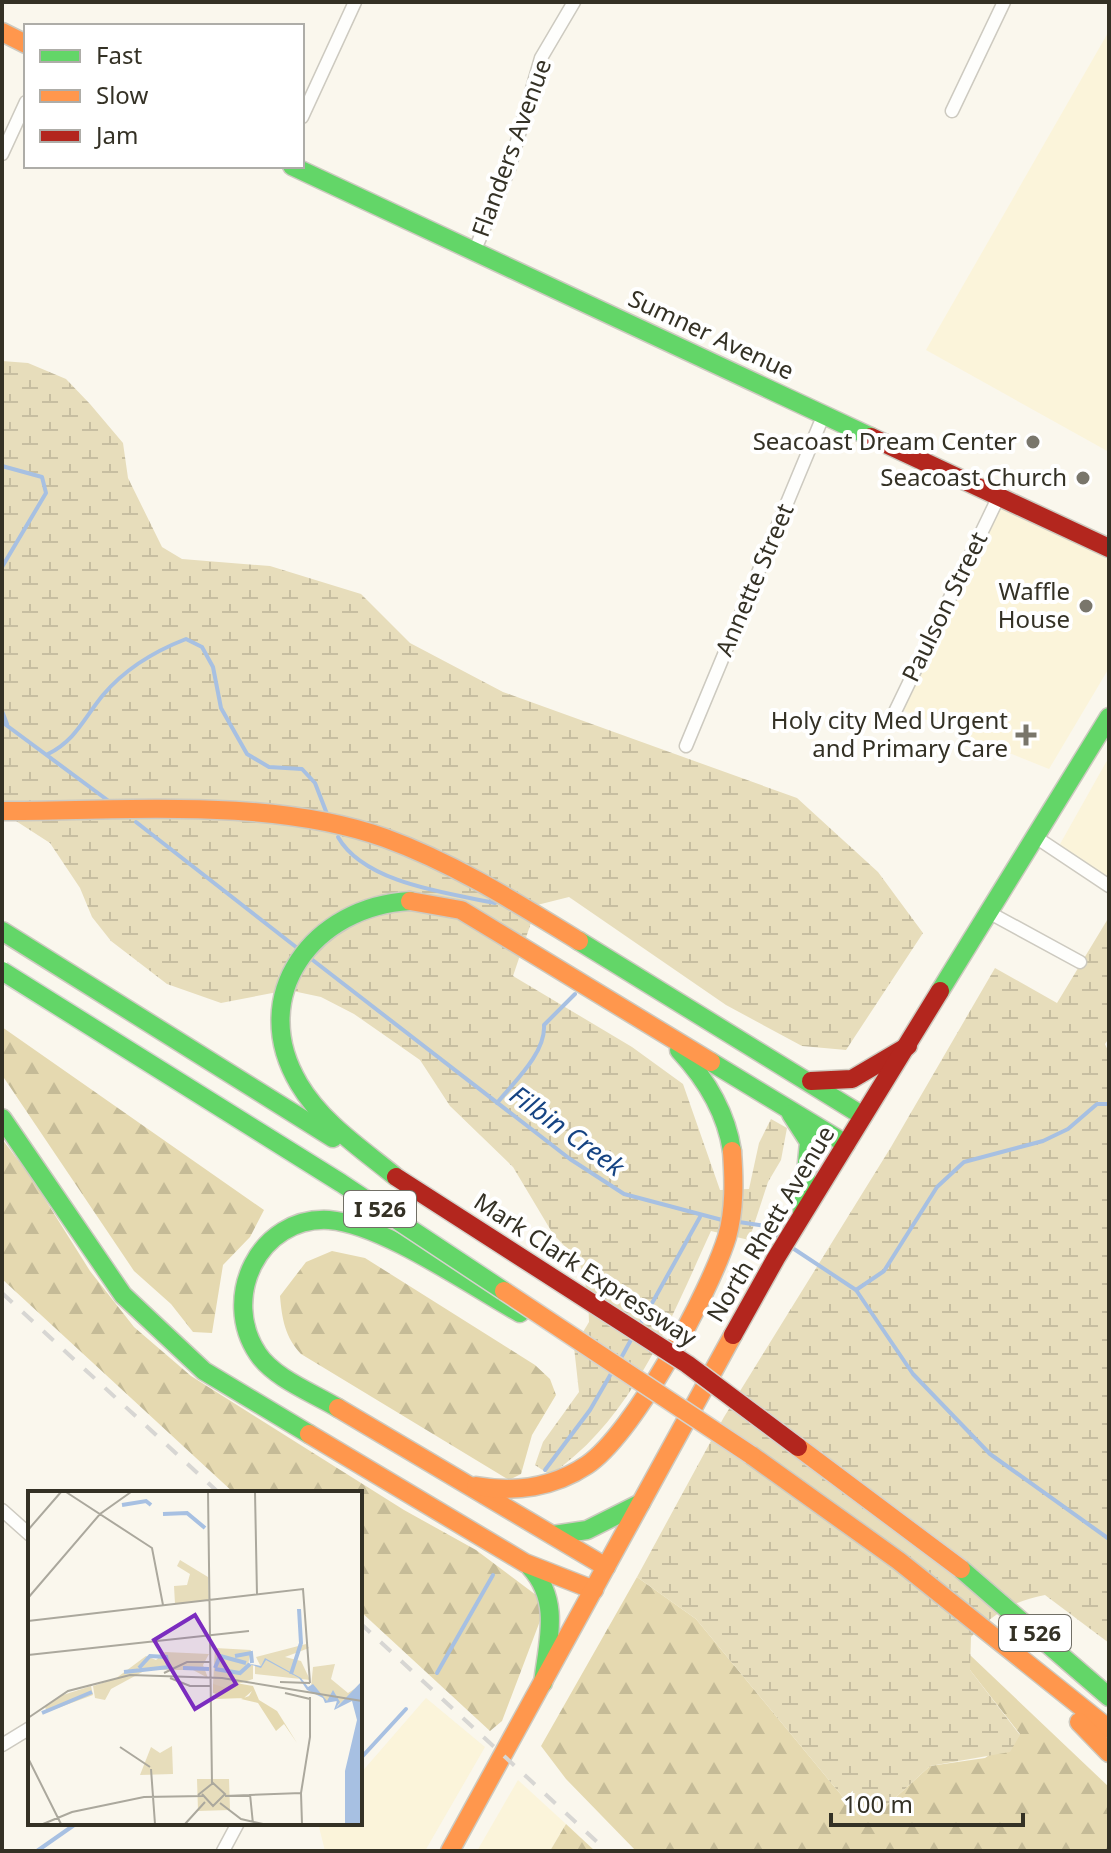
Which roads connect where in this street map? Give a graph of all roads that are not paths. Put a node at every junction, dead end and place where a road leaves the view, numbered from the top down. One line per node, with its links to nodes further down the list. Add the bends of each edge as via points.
1 (355, 2): 8 (street)
2 (574, 2): 11 (street, Flanders Avenue, via 541,58 509,169)
3 (1004, 2): 7 (street)
4 (2, 32): 5 (main road)
5 (24, 43)
6 (24, 106): 9 (street)
7 (952, 111)
8 (304, 113)
9 (2, 154)
10 (296, 168): 11 (main road, Sumner Avenue)
11 (474, 252): 12 (main road, Sumner Avenue)
12 (824, 414): 13 (main road, Sumner Avenue); 17 (street, Annette Street)
13 (999, 496): 14 (main road, Sumner Avenue); 16 (street, Paulson Street)
14 (1109, 548)
15 (1109, 717): 19 (main road, North Rhett Avenue)
16 (892, 718)
17 (686, 746)
18 (2, 811): 27 (main road, via 256,812 321,821 385,838 444,863)
19 (1037, 838): 20 (street); 21 (main road, North Rhett Avenue)
20 (1109, 886)
21 (990, 913): 23 (street); 26 (main road, North Rhett Avenue)
22 (2, 931): 32 (main road, Mark Clark Expressway / I 526)
23 (1080, 962)
24 (2, 971): 34 (main road, I 526, bridge)
25 (651, 1024): 28 (main road); 32 (main road, via 461,910 418,898 357,909 302,953 282,1005 284,1047 309,1100); 35 (main road, via 691,1063 721,1109 734,1172 726,1240 625,1424 601,1454 579,1469 536,1485 487,1489)
26 (908, 1046): 27 (main road, via 858,1080); 29 (main road, North Rhett Avenue)
27 (809, 1081): 29 (main road)
28 (776, 1103): 31 (main road); 33 (main road, via 792,1115 809,1142)
29 (863, 1116): 31 (main road, North Rhett Avenue)
30 (2, 1118): 40 (main road, via 102,1268 132,1305 204,1371)
31 (846, 1144): 33 (main road, North Rhett Avenue)
32 (396, 1177): 42 (main road, Mark Clark Expressway / I 526, bridge, via 687,1364)
33 (802, 1214): 36 (main road, North Rhett Avenue)
34 (642, 1380): 35 (main road, bridge, via 368,1229 339,1220 303,1220 274,1235 255,1259 241,1300 244,1329 266,1365); 44 (main road, I 526, bridge, via 899,1561)
35 (460, 1482): 39 (main road)
36 (641, 1503): 39 (main road, via 587,1530); 41 (main road, North Rhett Avenue)
37 (2, 1510): 38 (street)
38 (28, 1533)
39 (553, 1535): 41 (main road)
40 (525, 1563): 43 (main road); 46 (main road, via 543,1578 552,1602)
41 (606, 1567): 43 (main road, North Rhett Avenue)
42 (961, 1569): 45 (main road); 47 (main road, Mark Clark Expressway / I 526)
43 (594, 1590): 46 (main road, North Rhett Avenue)
44 (999, 1639): 49 (main road, I 526); 51 (main road)
45 (1109, 1678)
46 (543, 1683): 54 (main road, North Rhett Avenue)
47 (1109, 1697)
48 (28, 1729): 50 (street)
49 (1109, 1729)
50 (2, 1745)
51 (1109, 1753)
52 (237, 1825): 53 (street)
53 (223, 1851)
54 (450, 1851)

